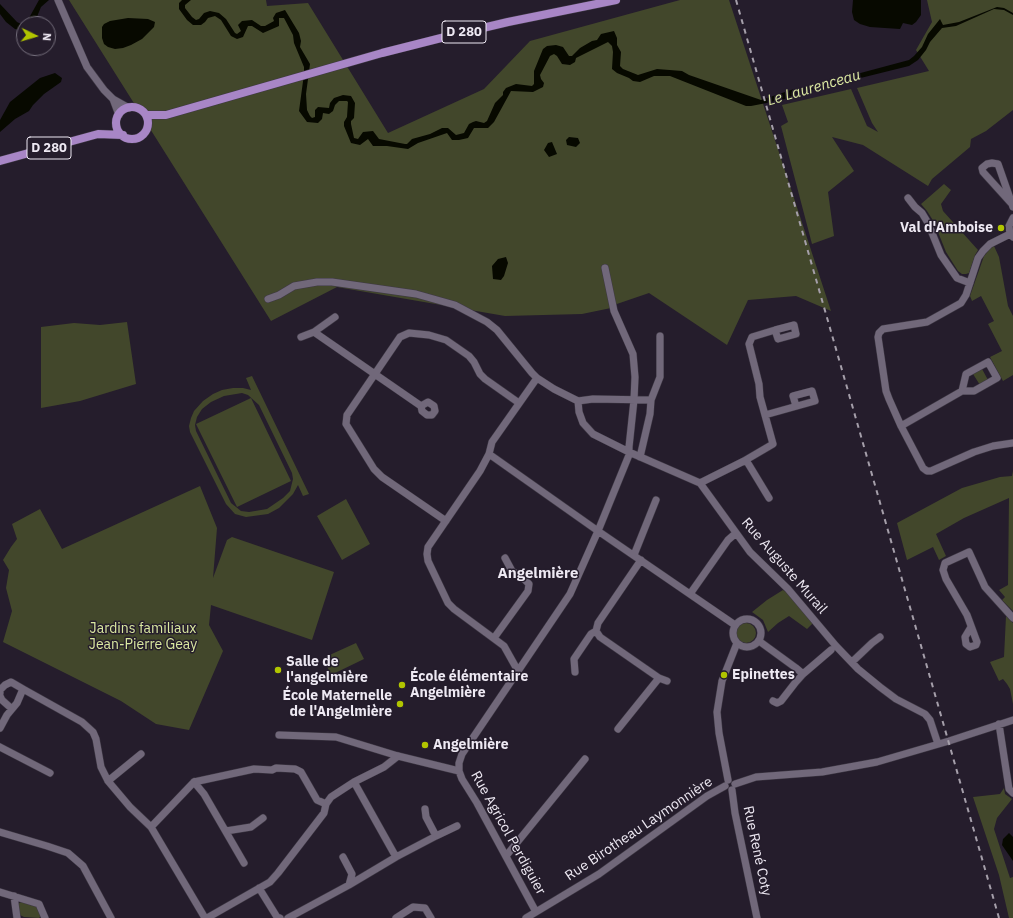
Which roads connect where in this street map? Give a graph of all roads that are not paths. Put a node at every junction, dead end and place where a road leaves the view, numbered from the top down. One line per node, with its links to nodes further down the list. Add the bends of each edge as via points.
1 (58, 0): 3 (street, via 87,67)
2 (616, 0): 6 (main road, D 280, via 453,35)
3 (113, 99): 4 (street); 7 (street)
4 (129, 108): 5 (main road, via 138,108); 7 (main road, via 123,110)
5 (146, 115): 6 (main road, D 280); 8 (main road)
6 (166, 115): 8 (main road, D 280)
7 (118, 118): 9 (main road, D 280); 10 (main road, via 118,129)
8 (148, 127): 10 (main road, via 136,138 127,138)
9 (98, 134): 10 (main road, D 280); 11 (main road, D 280)
10 (123, 135)
11 (0, 162)
12 (908, 198): 17 (street, via 922,212 941,254 957,278)
13 (1012, 205): 13 (street, via 998,164 987,164 982,168 983,172)
14 (1013, 218): 15 (street, via 1008,226)
15 (1012, 235): 17 (street, via 990,244 983,250)
16 (605, 268): 27 (street, Rue Agricol Perdiguier, via 614,311 633,354)
17 (970, 283): 34 (street, via 961,303 927,322 883,329 879,333 886,391)
18 (268, 299): 25 (street, via 294,286 332,282 416,294 455,305 488,322 497,330)
19 (335, 317): 21 (street)
20 (776, 330): 33 (street, via 752,337 748,344)
21 (314, 332): 23 (street); 24 (street)
22 (660, 336): 28 (street, via 660,377)
23 (302, 337)
24 (374, 374): 30 (street, via 400,337 409,333 429,335 446,340 469,356 485,380); 31 (street); 43 (street, via 347,415 346,424 374,469 382,477)
25 (537, 378): 29 (street); 30 (street)
26 (962, 391): 26 (street, via 966,374 988,362 997,378 974,391); 34 (street)
27 (634, 400): 28 (street); 29 (street); 36 (street, Rue Agricol Perdiguier)
28 (651, 400): 38 (street)
29 (578, 401): 36 (street, via 583,424 593,434)
30 (519, 403): 37 (street, via 492,442)
31 (421, 406)
32 (796, 406): 33 (street)
33 (765, 415): 39 (street, via 773,444)
34 (901, 426): 35 (street, via 928,471 974,452)
35 (1013, 443)
36 (629, 452): 38 (street); 44 (street, Rue Agricol Perdiguier)
37 (489, 454): 43 (street); 44 (street)
38 (640, 457): 40 (street)
39 (746, 460): 40 (street); 41 (street)
40 (700, 483): 45 (street, Rue Auguste Murail)
41 (769, 498)
42 (656, 500): 46 (street)
43 (446, 521): 55 (street, via 428,547 428,561 448,603)
44 (598, 531): 46 (street); 60 (street, Rue Agricol Perdiguier, via 570,594)
45 (736, 533): 49 (street, via 728,540); 59 (street, Rue Auguste Murail)
46 (634, 555): 48 (street)
47 (505, 558): 55 (street, via 512,571 529,584 528,591)
48 (641, 560): 49 (street); 53 (street, via 598,623)
49 (690, 594): 51 (street)
50 (1013, 618): 52 (street, via 985,587 969,552 945,563 943,570)
51 (735, 625): 56 (street, via 744,618 755,621 761,630); 57 (street, via 732,634)
52 (971, 627)
53 (596, 631): 61 (street, via 591,634 574,659); 63 (street, via 600,637)
54 (880, 637): 59 (street)
55 (494, 638): 60 (street, via 504,646)
56 (759, 641): 57 (street, via 750,647); 62 (street)
57 (737, 643): 84 (street, Rue René Coty, via 722,681 717,712)
58 (831, 650): 62 (street)
59 (852, 662): 74 (street, Rue Auguste Murail, via 896,699 926,714)
60 (518, 671): 79 (street, Rue Agricol Perdiguier, via 462,754)
61 (575, 672)
62 (802, 674): 67 (street, via 781,701)
63 (659, 678): 64 (street); 72 (street)
64 (667, 681)
65 (23, 689): 66 (street, via 11,682 0,690); 68 (street); 81 (street, via 82,722 93,732 101,767)
66 (0, 695): 68 (street)
67 (773, 701)
68 (12, 709): 71 (street)
69 (1013, 720): 70 (street, Rue Birotheau Laymonnière)
70 (999, 724): 74 (street, Rue Birotheau Laymonnière); 85 (street, via 1009,789)
71 (0, 728)
72 (618, 729)
73 (279, 735): 77 (street, via 336,737)
74 (938, 744): 84 (street, Rue Birotheau Laymonnière, via 877,762 822,772 756,777)
75 (0, 747): 80 (street)
76 (141, 754): 81 (street)
77 (398, 756): 79 (street); 83 (street, via 384,767)
78 (585, 759): 94 (street)
79 (459, 771): 94 (street, Rue Agricol Perdiguier)
80 (50, 773)
81 (108, 781): 90 (street)
82 (194, 782): 86 (street, via 254,769 295,769 302,772 317,800); 90 (street); 92 (street)
83 (354, 782): 86 (street, via 331,797); 96 (street)
84 (730, 785): 102 (street, Rue Birotheau Laymonnière, via 707,796 599,874); 112 (street, Rue René Coty)
85 (1013, 793)
86 (326, 804): 99 (street, via 324,813 278,873)
87 (425, 809): 93 (street, via 426,818)
88 (263, 818): 92 (street, via 251,827)
89 (457, 826): 93 (street)
90 (151, 827): 106 (street)
91 (0, 832): 105 (street, via 68,853 83,866)
92 (226, 832): 97 (street)
93 (436, 836): 96 (street)
94 (506, 856): 102 (street, Rue Agricol Perdiguier)
95 (343, 857): 98 (street, via 352,874)
96 (396, 857): 98 (street)
97 (244, 863)
98 (348, 884): 108 (street)
99 (260, 888): 106 (street); 107 (street)
100 (0, 892): 101 (street)
101 (14, 896): 103 (street); 104 (street, via 39,904)
102 (536, 912): 111 (street, Rue Birotheau Laymonnière)
103 (17, 918)
104 (45, 918)
105 (111, 918)
106 (206, 918)
107 (280, 918)
108 (288, 918)
109 (396, 918): 110 (street, via 412,907 425,908)
110 (431, 918)
111 (526, 918)
112 (757, 918)

